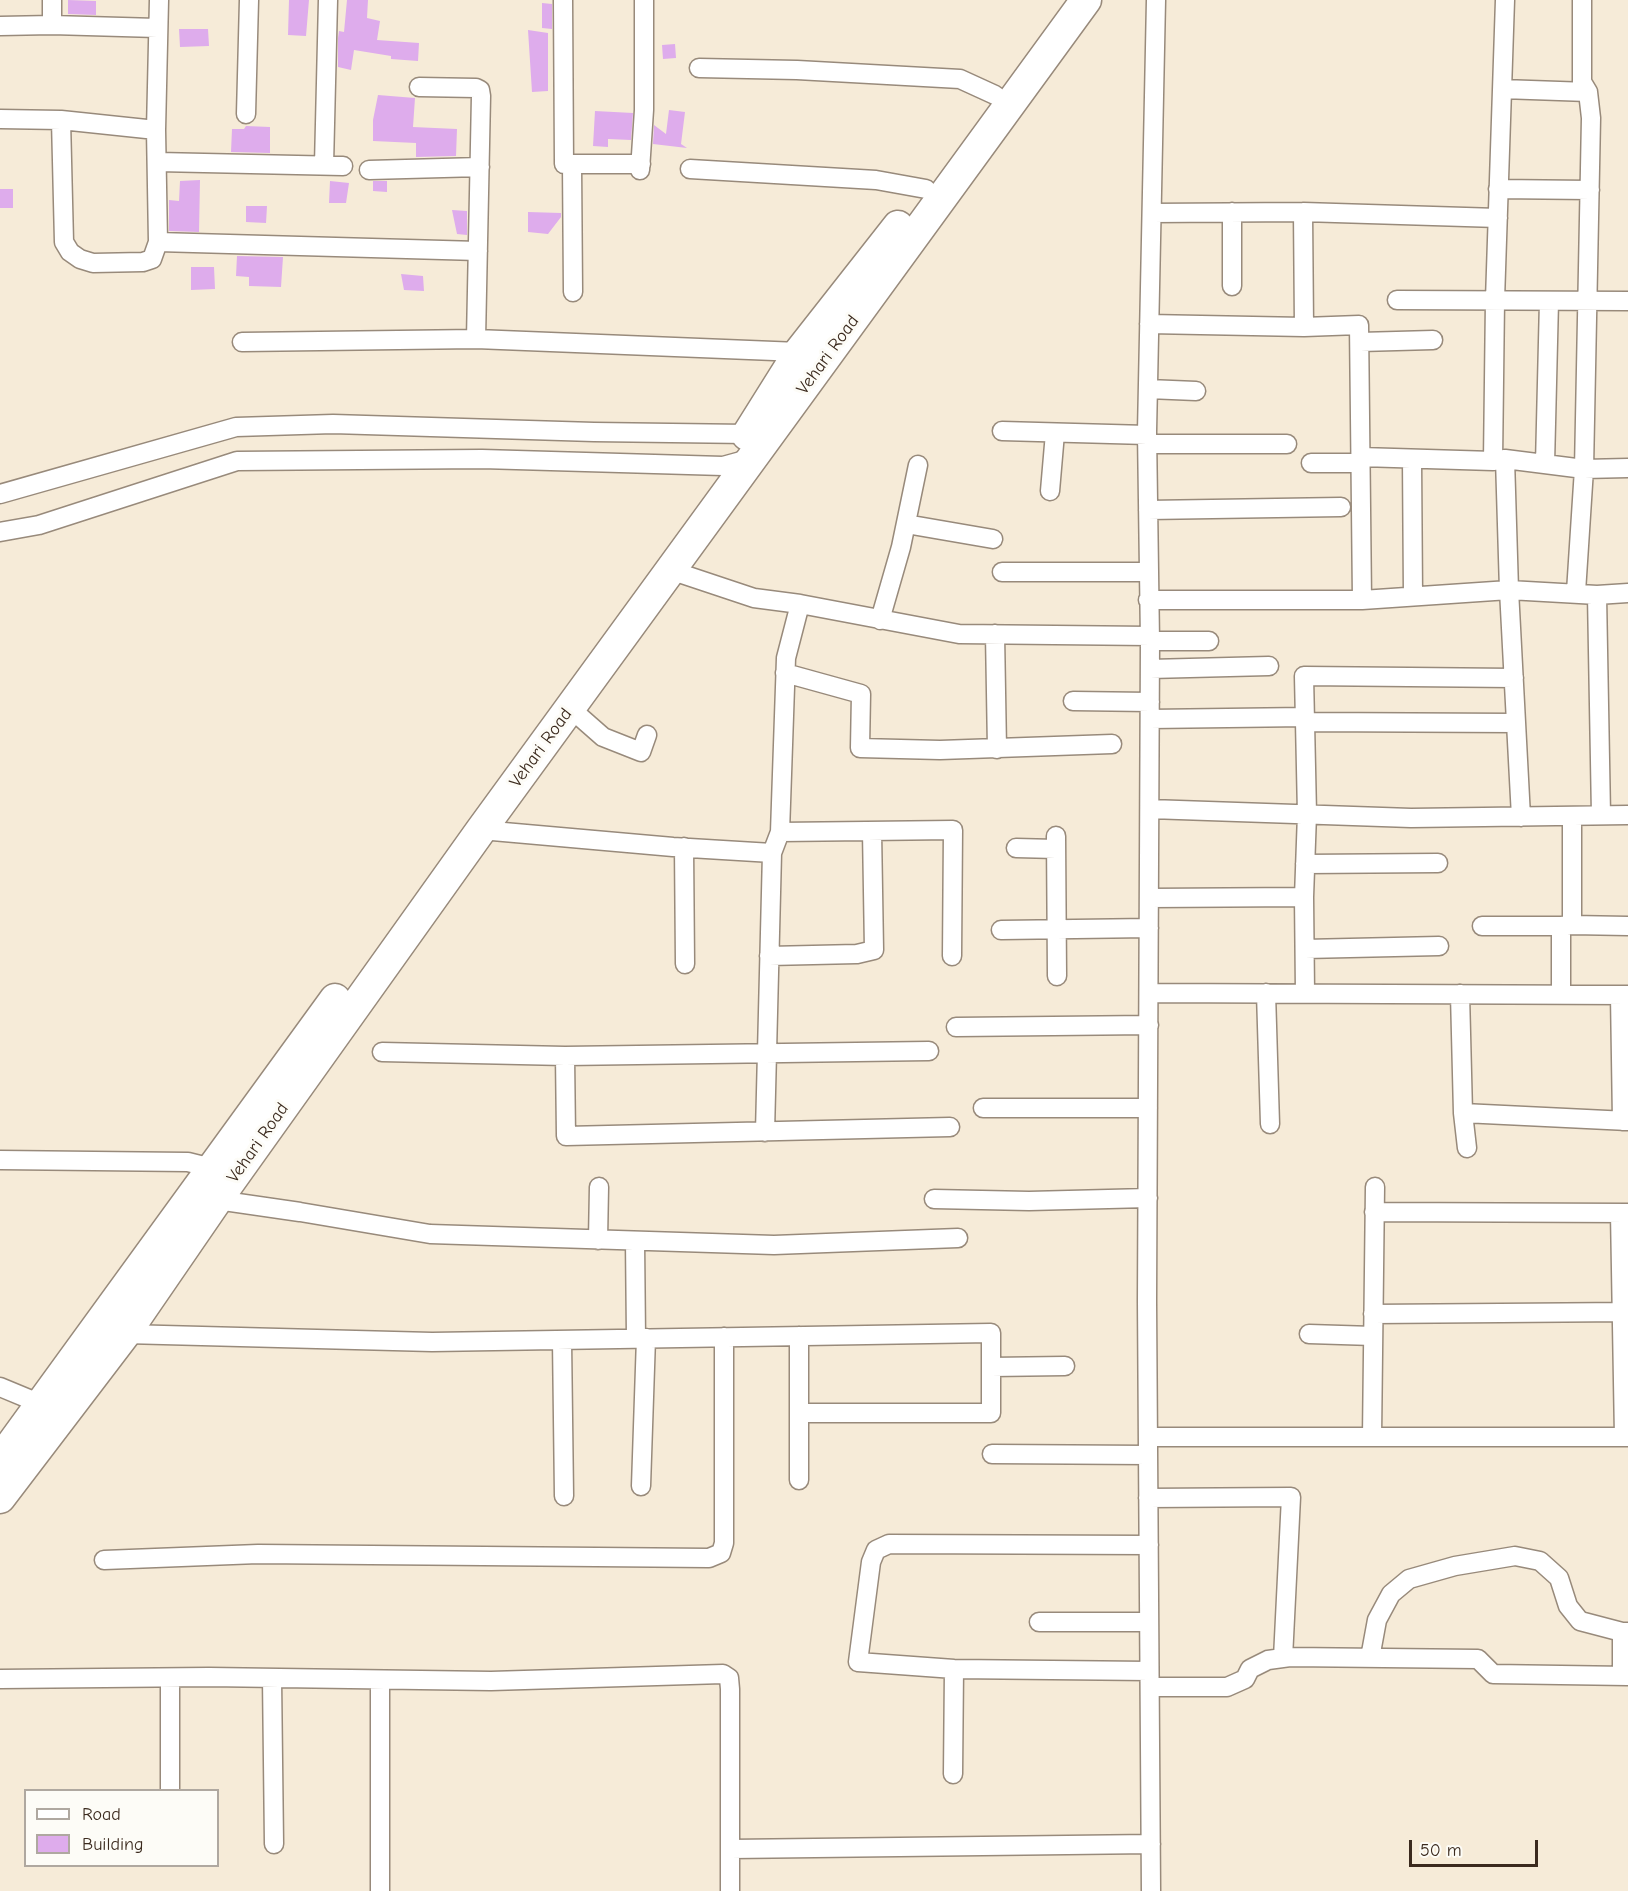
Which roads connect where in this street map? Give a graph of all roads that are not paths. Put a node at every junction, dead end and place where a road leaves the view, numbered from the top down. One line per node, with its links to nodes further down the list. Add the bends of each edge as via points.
1 (52, 0): 12 (street)
2 (159, 0): 14 (street)
3 (249, 0): 20 (street)
4 (328, 0): 26 (street)
5 (563, 0): 25 (street, via 564,164)
6 (644, 0): 25 (street, via 640,167)
7 (1065, 0): 19 (main road, Vehari Road)
8 (1086, 0): 62 (main road, Vehari Road)
9 (1156, 0): 36 (street)
10 (1505, 0): 17 (street)
11 (1582, 0): 18 (street, via 1582,82)
12 (52, 25): 13 (street); 14 (street)
13 (0, 26)
14 (157, 28): 23 (street)
15 (699, 68): 19 (street, via 960,79)
16 (419, 87): 28 (street, via 480,90)
17 (1502, 89): 18 (street); 32 (street)
18 (1588, 92): 33 (street)
19 (995, 95): 31 (main road, Vehari Road)
20 (246, 114)
21 (0, 119): 22 (street)
22 (61, 120): 23 (street); 38 (street, via 64,242 70,252 93,263 143,262 152,259)
23 (156, 130): 24 (street)
24 (158, 162): 26 (street); 38 (street)
25 (572, 164): 41 (street)
26 (324, 165): 27 (street)
27 (343, 166)
28 (480, 167): 30 (street); 39 (street)
29 (690, 169): 31 (street, via 876,180)
30 (369, 170)
31 (926, 189): 53 (main road, Vehari Road)
32 (1498, 189): 33 (street); 37 (street)
33 (1590, 189): 45 (street)
34 (1232, 212): 35 (street); 36 (street); 40 (street)
35 (1303, 212): 37 (street); 48 (street)
36 (1152, 213): 47 (street)
37 (1498, 218): 43 (street)
38 (158, 242): 39 (street)
39 (478, 251): 49 (street)
40 (1232, 286)
41 (573, 292)
42 (1397, 300): 43 (street)
43 (1495, 300): 44 (street); 65 (street)
44 (1549, 301): 45 (street); 69 (street)
45 (1588, 301): 46 (street); 73 (street)
46 (1628, 301)
47 (1149, 324): 48 (street); 54 (street)
48 (1304, 327): 52 (street, via 1359,325)
49 (476, 339): 51 (street); 53 (street)
50 (1433, 340): 52 (street)
51 (242, 342)
52 (1360, 342): 64 (street)
53 (799, 352): 62 (main road, Vehari Road)
54 (1148, 389): 55 (street); 60 (street)
55 (1196, 390)
56 (555, 431): 58 (street); 66 (street); 75 (street, via 333,424 236,427)
57 (1002, 431): 59 (street)
58 (594, 432): 62 (street); 67 (street)
59 (1055, 433): 60 (street); 74 (street)
60 (1147, 440): 61 (street); 77 (street)
61 (1287, 444)
62 (754, 446): 71 (main road, Vehari Road); 81 (main road, Vehari Road)
63 (1412, 459): 64 (street); 65 (street); 88 (street)
64 (1360, 460): 68 (street); 90 (street)
65 (1499, 460): 69 (street); 84 (street)
66 (555, 461): 67 (street); 79 (street, via 237,461 39,525)
67 (594, 462): 71 (street)
68 (1311, 463)
69 (1545, 464): 73 (street)
70 (918, 465): 78 (street)
71 (723, 466): 157 (main road, Vehari Road)
72 (1628, 468): 73 (street)
73 (1584, 469): 85 (street)
74 (1050, 491)
75 (0, 494)
76 (1341, 507): 77 (street)
77 (1148, 510): 83 (street)
78 (906, 524): 80 (street); 92 (street)
79 (0, 532)
80 (993, 539)
81 (670, 570): 91 (street, via 754,598); 101 (main road, Vehari Road)
82 (1002, 572): 83 (street)
83 (1148, 572): 89 (street)
84 (1509, 590): 85 (street); 88 (street); 99 (street)
85 (1576, 592): 87 (street)
86 (1628, 593): 87 (street)
87 (1597, 595): 110 (street)
88 (1413, 596): 90 (street)
89 (1148, 600): 90 (street); 94 (street)
90 (1362, 600)
91 (800, 604): 92 (street); 98 (street)
92 (880, 620): 93 (street, via 959,634)
93 (994, 634): 94 (street); 107 (street)
94 (1150, 639): 95 (street); 97 (street)
95 (1209, 641)
96 (1269, 666): 97 (street)
97 (1150, 669): 102 (street)
98 (785, 673): 107 (street, via 861,694 860,748); 116 (street)
99 (1514, 678): 103 (street, via 1304,676); 104 (street)
100 (1073, 701): 102 (street)
101 (570, 708): 105 (street, via 603,737 642,752); 114 (main road, Vehari Road)
102 (1150, 710): 103 (street); 108 (street)
103 (1305, 720): 104 (street); 109 (street)
104 (1516, 723): 113 (street)
105 (647, 735)
106 (1112, 744): 107 (street)
107 (996, 749)
108 (1149, 809): 109 (street); 123 (street)
109 (1307, 814): 113 (street); 121 (street)
110 (1601, 815): 111 (street); 112 (street)
111 (1628, 815)
112 (1572, 816): 113 (street); 124 (street)
113 (1521, 817)
114 (481, 830): 117 (street); 162 (main road, Vehari Road)
115 (872, 831): 116 (street); 132 (street, via 874,950 857,954); 133 (street, via 953,830)
116 (780, 832): 119 (street)
117 (684, 847): 119 (street); 134 (street)
118 (1016, 848): 128 (street, via 1056,843)
119 (772, 853): 132 (street)
120 (1437, 863): 121 (street)
121 (1305, 864): 122 (street)
122 (1304, 897): 123 (street); 131 (street)
123 (1150, 898): 127 (street)
124 (1566, 925): 125 (street); 126 (street); 140 (street)
125 (1482, 926)
126 (1628, 926)
127 (1149, 928): 128 (street); 136 (street)
128 (1056, 929): 129 (street); 135 (street)
129 (1001, 930)
130 (1439, 946): 131 (street)
131 (1305, 949): 138 (street)
132 (769, 956): 146 (street)
133 (952, 956)
134 (685, 964)
135 (1057, 976)
136 (1149, 993): 137 (street); 142 (street)
137 (1266, 993): 138 (street); 152 (street)
138 (1305, 993): 139 (street)
139 (1460, 994): 140 (street); 150 (street)
140 (1561, 994): 141 (street)
141 (1624, 995): 151 (street)
142 (1149, 1025): 143 (street); 149 (street)
143 (956, 1027)
144 (929, 1051): 146 (street)
145 (382, 1052): 147 (street)
146 (766, 1053): 147 (street); 154 (street)
147 (565, 1056): 154 (street, via 566,1136)
148 (983, 1108): 149 (street)
149 (1148, 1108): 160 (street)
150 (1463, 1113): 151 (street); 155 (street)
151 (1625, 1121)
152 (1270, 1124)
153 (950, 1127): 154 (street)
154 (765, 1132)
155 (1467, 1148)
156 (0, 1160): 157 (street, via 188,1162)
157 (212, 1168): 180 (main road, Vehari Road)
158 (599, 1187): 166 (street)
159 (1375, 1187): 163 (street)
160 (1148, 1198): 161 (street); 184 (street)
161 (934, 1199)
162 (217, 1200): 166 (street, via 430,1234); 170 (main road, Vehari Road)
163 (1374, 1212): 164 (street); 169 (street)
164 (1624, 1214): 168 (street)
165 (958, 1238): 167 (street, via 774,1245)
166 (598, 1240): 167 (street)
167 (635, 1241): 175 (street)
168 (1625, 1312): 169 (street); 183 (street)
169 (1373, 1314): 173 (street)
170 (125, 1334): 176 (street, via 432,1342); 190 (main road, Vehari Road)
171 (1309, 1334): 173 (street)
172 (799, 1336): 174 (street); 178 (street, via 991,1333); 181 (street)
173 (1373, 1336): 182 (street)
174 (724, 1337): 175 (street); 193 (street, via 724,1543 721,1553 709,1558 258,1554)
175 (641, 1338): 176 (street); 188 (street)
176 (562, 1340): 189 (street)
177 (1065, 1366): 178 (street)
178 (991, 1367): 181 (street, via 991,1413)
179 (0, 1387): 180 (street)
180 (41, 1404): 186 (main road, Vehari Road)
181 (799, 1413): 187 (street)
182 (1372, 1437): 183 (street); 184 (street)
183 (1626, 1437)
184 (1148, 1446): 185 (street); 191 (street)
185 (993, 1454)
186 (0, 1461)
187 (799, 1480)
188 (641, 1486)
189 (564, 1496)
190 (0, 1498)
191 (1148, 1498): 192 (street); 197 (street, via 1291,1497)
192 (1149, 1545): 195 (street); 199 (street, via 889,1544 876,1550 871,1562 858,1662)
193 (104, 1560)
194 (1039, 1622): 195 (street)
195 (1149, 1622): 204 (street)
196 (1625, 1632): 198 (street, via 1580,1620 1568,1606 1559,1578 1540,1561 1515,1556 1409,1579 1391,1594 1377,1620); 200 (street)
197 (1283, 1658): 198 (street); 204 (street, via 1268,1659 1250,1669 1245,1679 1227,1687)
198 (1370, 1658): 200 (street, via 1479,1659 1493,1674)
199 (954, 1670): 204 (street); 206 (street)
200 (1625, 1676)
201 (170, 1678): 202 (street); 203 (street); 207 (street)
202 (272, 1678): 205 (street); 208 (street)
203 (0, 1679)
204 (1149, 1679): 209 (street)
205 (380, 1680): 210 (street, via 723,1674 729,1678 730,1689); 211 (street)
206 (953, 1774)
207 (170, 1789)
208 (274, 1844)
209 (1151, 1844): 210 (street); 213 (street)
210 (731, 1849): 212 (street)
211 (380, 1891)
212 (730, 1891)
213 (1151, 1891)

